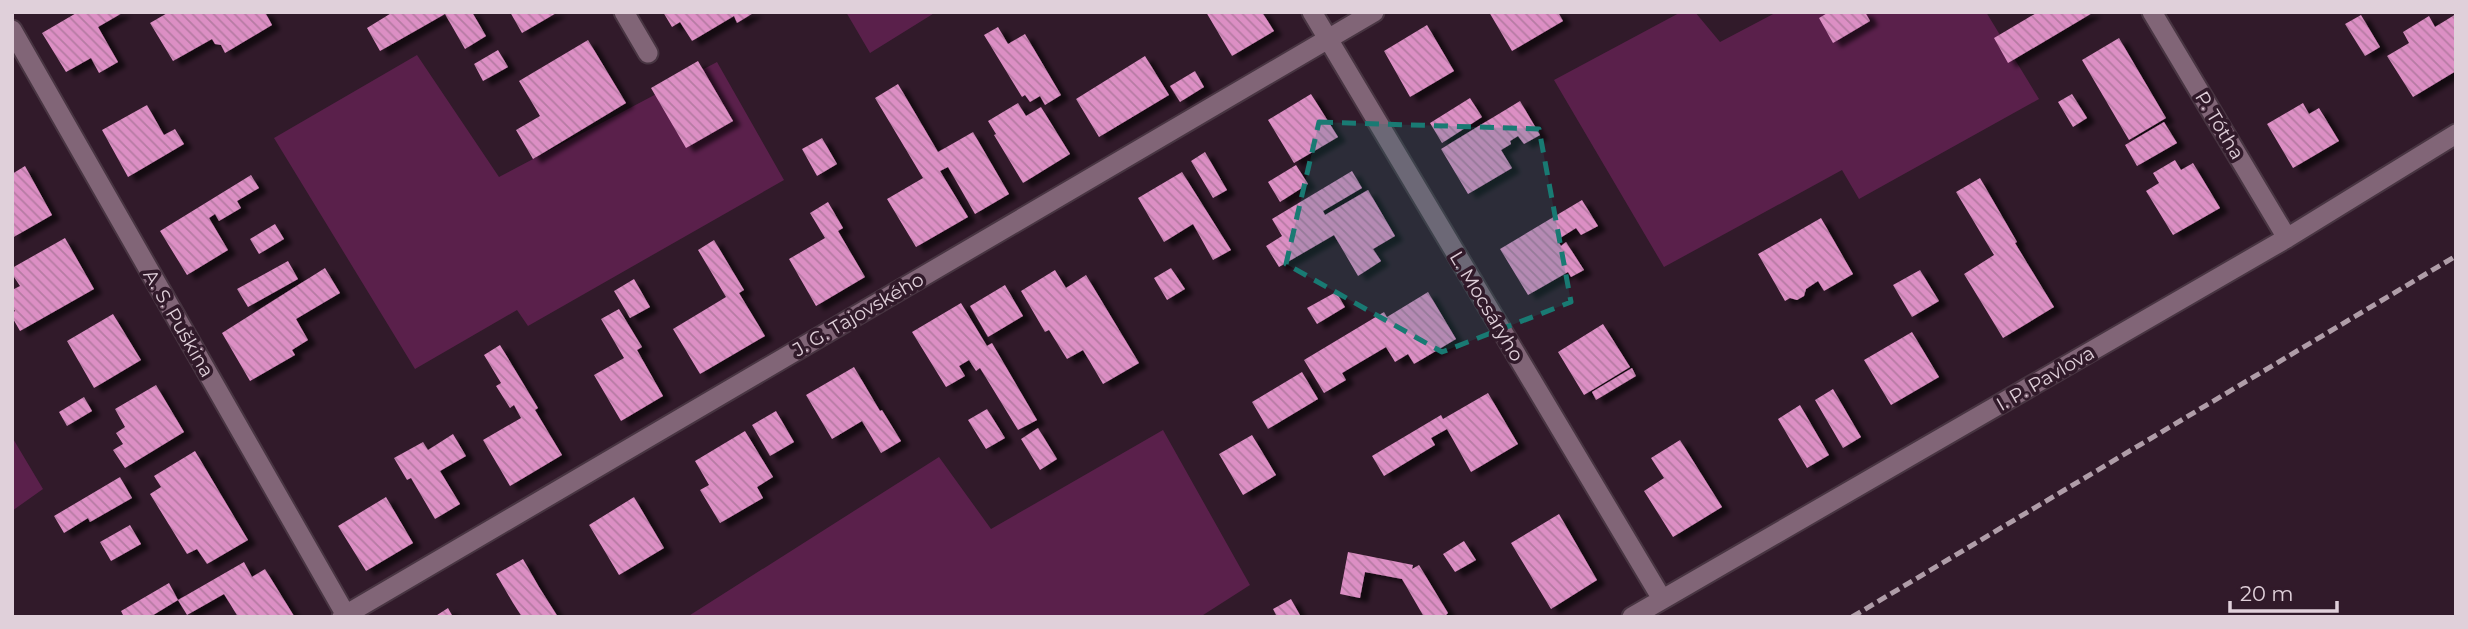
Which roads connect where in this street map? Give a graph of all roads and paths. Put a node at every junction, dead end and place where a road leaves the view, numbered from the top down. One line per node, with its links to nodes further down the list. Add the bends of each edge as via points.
1 (624, 12): 7 (street)
2 (1312, 12): 6 (street, L. Mocsáryho)
3 (1374, 12): 6 (street, J. G. Tajovského)
4 (2152, 12): 9 (street, P. Tótha)
5 (12, 30): 11 (street, A. S. Puškina)
6 (1328, 39): 10 (street, L. Mocsáryho); 11 (street, J. G. Tajovského)
7 (648, 53)
8 (2456, 134): 9 (street, I. P. Pavlova)
9 (2287, 237): 10 (street, I. P. Pavlova)
10 (1662, 599): 12 (street, I. P. Pavlova)
11 (345, 616)
12 (1632, 617)

